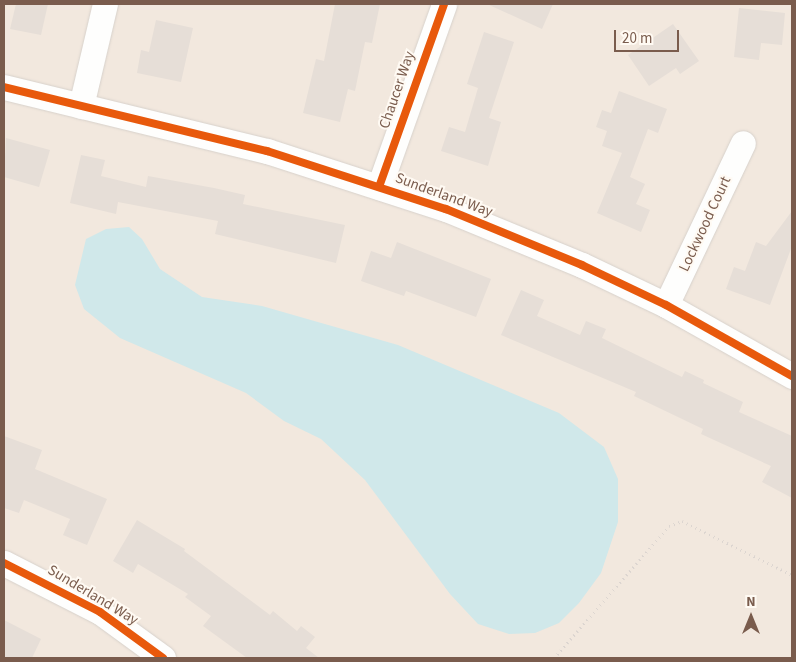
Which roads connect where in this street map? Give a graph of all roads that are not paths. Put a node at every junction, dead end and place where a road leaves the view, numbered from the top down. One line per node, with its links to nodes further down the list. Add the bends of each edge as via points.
1 (106, 4): 4 (street)
2 (444, 4): 6 (street, Chaucer Way)
3 (4, 87): 4 (street, Sunderland Way)
4 (81, 106): 6 (street, Sunderland Way, via 267,151)
5 (743, 143): 7 (street, Lockwood Court)
6 (379, 187): 7 (street, Sunderland Way, via 507,233)
7 (666, 305): 8 (street, Sunderland Way)
8 (792, 376)
9 (4, 563): 10 (street, Sunderland Way, via 100,612)
10 (163, 658)

